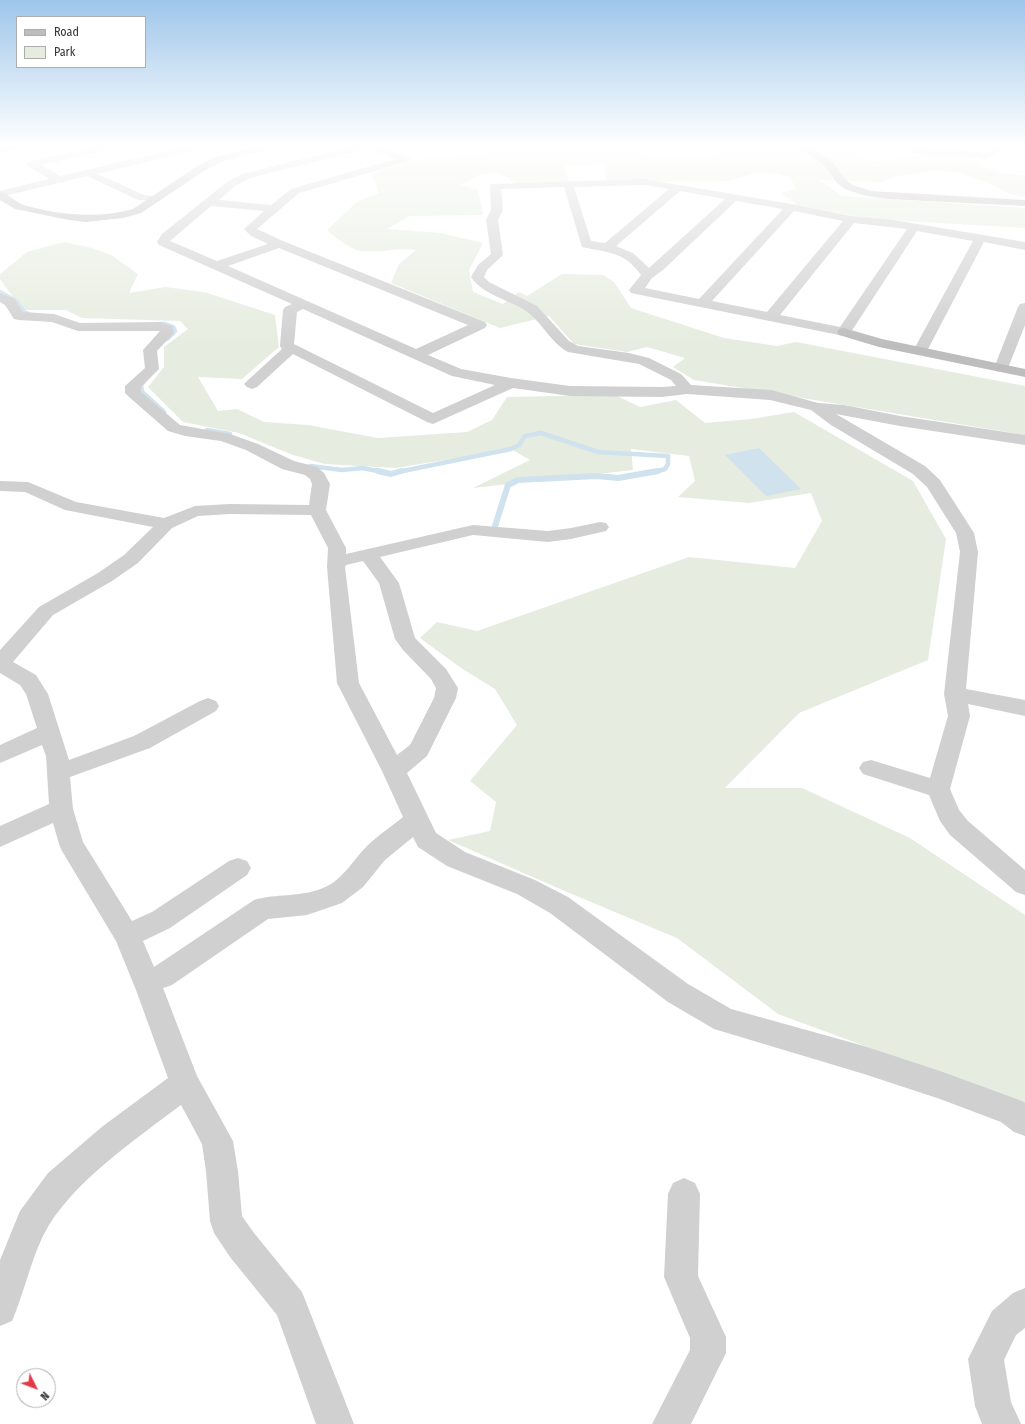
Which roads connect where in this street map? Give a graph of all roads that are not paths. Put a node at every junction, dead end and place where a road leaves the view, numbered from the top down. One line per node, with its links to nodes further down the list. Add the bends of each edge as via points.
1 (55, 213): 2 (main road, via 86,219)
2 (127, 213)
3 (194, 213): 17 (street, via 163,242)
4 (269, 213): 14 (street, via 250,229)
5 (495, 213): 32 (street, via 492,220 497,255 482,268 477,277 484,285 532,309 564,344 573,349 644,361 676,377)
6 (577, 213): 15 (street, via 586,244)
7 (647, 213): 15 (street)
8 (716, 213): 18 (street)
9 (785, 213): 20 (street)
10 (823, 213): 11 (street)
11 (851, 219): 12 (street); 23 (street)
12 (914, 227): 13 (street); 24 (street)
13 (980, 239): 16 (street); 26 (street)
14 (279, 244): 17 (street); 27 (street, via 480,325)
15 (609, 246): 18 (street, via 634,258)
16 (1025, 246)
17 (216, 266): 21 (street)
18 (648, 275): 20 (street, via 636,290)
19 (0, 297): 36 (street, via 10,302 18,316 54,318 78,327 160,326 167,329 167,333 150,350 152,369 134,386 133,393 174,428 224,437 252,447 288,465 311,471 321,484)
20 (702, 304): 23 (street)
21 (301, 305): 25 (street, via 290,310 287,346); 27 (street)
22 (1025, 307): 28 (street)
23 (770, 318): 24 (street)
24 (844, 332): 26 (main road, via 879,343)
25 (291, 348): 30 (street, via 433,419); 31 (street)
26 (920, 351): 28 (main road)
27 (415, 355): 30 (street, via 457,373)
28 (1001, 368): 29 (main road)
29 (1025, 373)
30 (511, 383): 32 (street, via 570,391 662,392)
31 (252, 384)
32 (687, 389): 33 (street, via 771,395)
33 (816, 407): 34 (street); 42 (street, via 919,470 934,484 965,533 969,552)
34 (1025, 440)
35 (0, 486): 37 (street, via 28,487 71,506)
36 (317, 510): 37 (street, via 195,511); 40 (street, via 336,548)
37 (166, 524): 41 (street, via 131,559 46,611)
38 (600, 527): 39 (street, via 558,536 473,530)
39 (369, 556): 40 (street); 48 (street, via 389,584 405,639 438,671 447,688 446,698 419,750)
40 (336, 562): 48 (street, via 348,683)
41 (2, 667): 45 (street, via 28,680 34,687)
42 (955, 694): 44 (street); 50 (street, via 959,716)
43 (208, 706): 49 (street, via 142,742)
44 (1025, 708)
45 (49, 732): 46 (street); 49 (street, via 57,756)
46 (0, 755)
47 (871, 768): 50 (street)
48 (394, 771): 52 (street)
49 (58, 773): 51 (street)
50 (938, 789): 55 (street, via 949,814 959,828)
51 (60, 809): 53 (street); 56 (street, via 71,844)
52 (416, 820): 57 (street, via 376,853 354,880 333,896 306,904 263,908 162,976); 59 (street, via 427,840 450,855 526,887 560,905 678,993 724,1020 864,1060 940,1085 1011,1111)
53 (0, 837)
54 (238, 868): 56 (street, via 161,920)
55 (1025, 885)
56 (127, 936): 57 (street)
57 (147, 982): 58 (street)
58 (185, 1083): 61 (street, via 114,1136 59,1184); 64 (street, via 217,1142 226,1221 290,1304)
59 (1025, 1121)
60 (684, 1194): 65 (street, via 681,1277 708,1337 708,1353)
61 (11, 1251): 63 (street)
62 (1025, 1306): 66 (street, via 1004,1323 986,1359 993,1406)
63 (0, 1309)
64 (335, 1424)
65 (671, 1424)
66 (1002, 1424)

